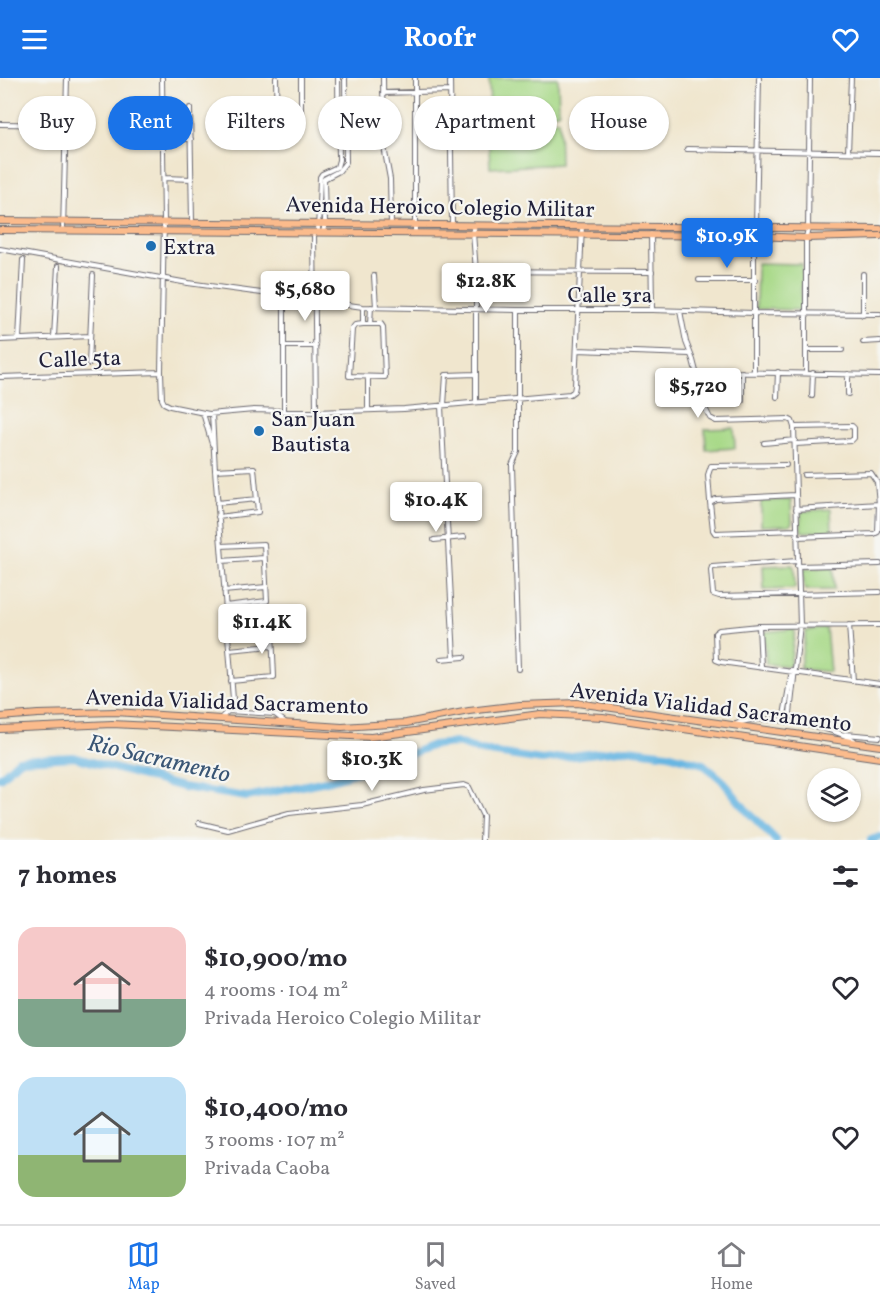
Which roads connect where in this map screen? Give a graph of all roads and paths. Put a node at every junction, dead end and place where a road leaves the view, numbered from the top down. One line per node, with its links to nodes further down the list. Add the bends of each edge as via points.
1 (67, 78): 16 (street)
2 (162, 78): 17 (street)
3 (276, 78): 4 (street, via 277,123 281,126 299,125 302,120)
4 (301, 78)
5 (338, 78): 28 (street)
6 (345, 78): 28 (street, via 346,159)
7 (383, 78): 15 (street)
8 (415, 78): 14 (street)
9 (450, 78): 13 (street)
10 (759, 78): 24 (street)
11 (810, 78): 25 (street)
12 (851, 78): 26 (street)
13 (450, 91): 14 (street); 38 (street)
14 (415, 92): 15 (street); 37 (street)
15 (383, 93): 36 (street)
16 (67, 96)
17 (162, 96)
18 (0, 124): 19 (street)
19 (18, 124)
20 (687, 149): 24 (street)
21 (65, 150): 32 (street)
22 (163, 150): 29 (street)
23 (191, 150): 30 (street)
24 (758, 150): 25 (street); 42 (street)
25 (809, 152): 26 (street); 43 (street)
26 (848, 152): 27 (street)
27 (880, 153)
28 (339, 167): 35 (street, via 324,179)
29 (164, 178): 30 (street); 33 (street)
30 (192, 179): 34 (street)
31 (0, 221): 32 (main road, Avenida Heroico Colegio Militar)
32 (63, 222): 33 (main road, Avenida Heroico Colegio Militar); 46 (street)
33 (164, 222): 34 (main road, Avenida Heroico Colegio Militar); 47 (street)
34 (192, 222): 35 (main road, Avenida Heroico Colegio Militar)
35 (322, 223): 36 (main road, Avenida Heroico Colegio Militar); 48 (street)
36 (391, 224): 37 (main road, Avenida Heroico Colegio Militar)
37 (417, 224): 38 (main road, Avenida Heroico Colegio Militar); 49 (street)
38 (452, 224): 39 (main road, Avenida Heroico Colegio Militar)
39 (475, 225): 40 (main road, Avenida Heroico Colegio Militar); 50 (street)
40 (582, 226): 41 (main road, Avenida Heroico Colegio Militar); 51 (street)
41 (652, 227): 42 (main road, Avenida Heroico Colegio Militar); 52 (street)
42 (756, 227): 43 (main road, Avenida Heroico Colegio Militar); 53 (street)
43 (808, 228): 44 (main road, Avenida Heroico Colegio Militar); 55 (street)
44 (880, 228)
45 (0, 230): 46 (main road, Avenida Heroico Colegio Militar)
46 (63, 231): 47 (main road, Avenida Heroico Colegio Militar)
47 (163, 231): 48 (main road, Avenida Heroico Colegio Militar); 65 (street)
48 (318, 232): 49 (main road, Avenida Heroico Colegio Militar); 69 (street)
49 (416, 233): 50 (main road, Avenida Heroico Colegio Militar)
50 (473, 233): 51 (main road, Avenida Heroico Colegio Militar); 59 (street)
51 (581, 235): 52 (main road, Avenida Heroico Colegio Militar); 60 (street)
52 (651, 235): 53 (main road, Avenida Heroico Colegio Militar); 61 (street)
53 (754, 236): 55 (main road, Avenida Heroico Colegio Militar); 67 (street)
54 (880, 237): 55 (main road, Avenida Heroico Colegio Militar)
55 (806, 238): 78 (street)
56 (0, 249): 65 (street, Calle 3ra)
57 (22, 260): 85 (street)
58 (58, 266): 84 (street)
59 (476, 271): 60 (street); 72 (street)
60 (582, 271): 61 (street); 74 (street)
61 (652, 272): 75 (street)
62 (93, 274): 83 (street)
63 (863, 274): 80 (street)
64 (374, 276): 71 (street)
65 (163, 278): 68 (street, Calle 3ra); 96 (street)
66 (699, 280): 67 (street)
67 (756, 280): 77 (street)
68 (284, 297): 69 (street, Calle 3ra); 89 (street)
69 (317, 302): 70 (street, Calle 3ra); 90 (street)
70 (363, 307): 71 (street, Calle 3ra); 81 (street)
71 (373, 307): 72 (street, Calle 3ra); 82 (street)
72 (475, 309): 73 (street, Calle 3ra); 103 (street)
73 (518, 310): 74 (street, Calle 3ra); 111 (street)
74 (579, 310): 75 (street, Calle 3ra); 91 (street)
75 (652, 310): 76 (street, Calle 3ra)
76 (680, 311): 77 (street, Calle 3ra); 94 (street)
77 (755, 313): 78 (street, Calle 3ra); 99 (street)
78 (807, 314): 80 (street, Calle 3ra); 92 (street)
79 (880, 314): 80 (street, Calle 3ra)
80 (863, 315)
81 (363, 324): 82 (street); 107 (street, via 352,329 350,376)
82 (370, 324): 107 (street, via 383,327 385,377)
83 (90, 336): 84 (street); 95 (street)
84 (54, 337): 85 (street)
85 (19, 339): 86 (street)
86 (0, 340)
87 (880, 341): 88 (street)
88 (863, 342)
89 (284, 346): 90 (street); 116 (street)
90 (316, 346): 117 (street)
91 (577, 350): 94 (street); 111 (street, via 574,391)
92 (806, 350): 93 (street); 101 (street)
93 (842, 350)
94 (690, 354): 120 (street, via 710,418 788,419)
95 (89, 364)
96 (161, 372): 106 (street, Calle 5ta); 118 (street, via 164,403)
97 (727, 372): 98 (street)
98 (741, 372): 99 (street); 112 (street)
99 (754, 372): 100 (street)
100 (778, 372): 101 (street); 110 (street)
101 (806, 373): 102 (street)
102 (813, 373): 104 (street); 109 (street)
103 (476, 374): 113 (street); 114 (street, via 448,374)
104 (848, 374): 105 (street); 108 (street)
105 (880, 375)
106 (0, 377)
107 (368, 377): 115 (street)
108 (848, 394)
109 (812, 396)
110 (777, 397)
111 (517, 399): 113 (street); 160 (street, via 518,453 512,465)
112 (742, 401)
113 (476, 402): 114 (street)
114 (443, 406): 115 (street); 137 (street)
115 (368, 410): 117 (street)
116 (284, 411): 117 (street); 119 (street)
117 (316, 412)
118 (203, 413): 119 (street); 123 (street)
119 (212, 414): 123 (street)
120 (794, 428): 121 (street); 121 (street, via 854,428 851,441)
121 (795, 442): 122 (street); 127 (street)
122 (764, 443)
123 (213, 448): 125 (street)
124 (786, 465): 130 (street, via 711,466)
125 (215, 470): 128 (street, via 254,468); 129 (street)
126 (804, 475): 131 (street, via 871,473 877,482)
127 (795, 495): 130 (street); 132 (street)
128 (257, 499): 129 (street); 133 (street, via 258,512)
129 (217, 502): 133 (street)
130 (710, 502): 134 (street, via 715,533)
131 (879, 504): 132 (street); 136 (street, via 877,533)
132 (796, 509): 134 (street)
133 (218, 517): 139 (street)
134 (796, 530): 136 (street)
135 (464, 537): 137 (street)
136 (796, 537): 142 (street)
137 (447, 539): 138 (street); 157 (street)
138 (434, 540)
139 (221, 546): 140 (street, via 264,544); 141 (street)
140 (264, 558): 141 (street); 144 (street)
141 (222, 561): 145 (street)
142 (797, 563): 143 (street); 147 (street); 147 (street, via 716,566 711,570 716,596)
143 (880, 564)
144 (266, 587): 145 (street); 148 (street, via 267,601)
145 (224, 591): 148 (street)
146 (880, 592): 147 (street)
147 (798, 593): 152 (street)
148 (225, 606): 153 (street)
149 (849, 625): 150 (street); 152 (street); 163 (street)
150 (880, 625)
151 (759, 626): 152 (street); 159 (street); 159 (street, via 718,630 715,655 718,662)
152 (800, 626): 161 (street)
153 (228, 635): 154 (street, via 272,632); 155 (street)
154 (272, 646): 155 (street); 162 (street, via 274,677)
155 (229, 650): 162 (street)
156 (464, 657): 157 (street)
157 (454, 658): 158 (street)
158 (441, 659)
159 (761, 668): 161 (street)
160 (519, 669)
161 (793, 672): 163 (street); 165 (street)
162 (231, 681): 166 (street)
163 (854, 681): 164 (street)
164 (880, 684)
165 (790, 695): 169 (street); 170 (street)
166 (234, 712): 168 (street, via 228,711); 171 (street, via 275,714)
167 (0, 717): 168 (main road, Avenida Vialidad Sacramento, via 115,712)
168 (220, 720): 171 (main road, Avenida Vialidad Sacramento)
169 (783, 722): 170 (street); 172 (street, via 746,720)
170 (789, 722): 174 (street)
171 (288, 724): 172 (main road, Avenida Vialidad Sacramento, via 342,727 505,707 577,704)
172 (732, 726): 176 (main road, Avenida Vialidad Sacramento)
173 (0, 729): 178 (main road, Avenida Vialidad Sacramento, via 112,724 371,737 496,719 568,714)
174 (839, 733): 175 (street); 176 (street)
175 (880, 737)
176 (858, 742): 177 (main road, Avenida Vialidad Sacramento)
177 (880, 746)
178 (880, 758)
179 (199, 823): 180 (street, via 228,830 289,813 362,805 464,785 469,787 483,816)
180 (482, 840)

